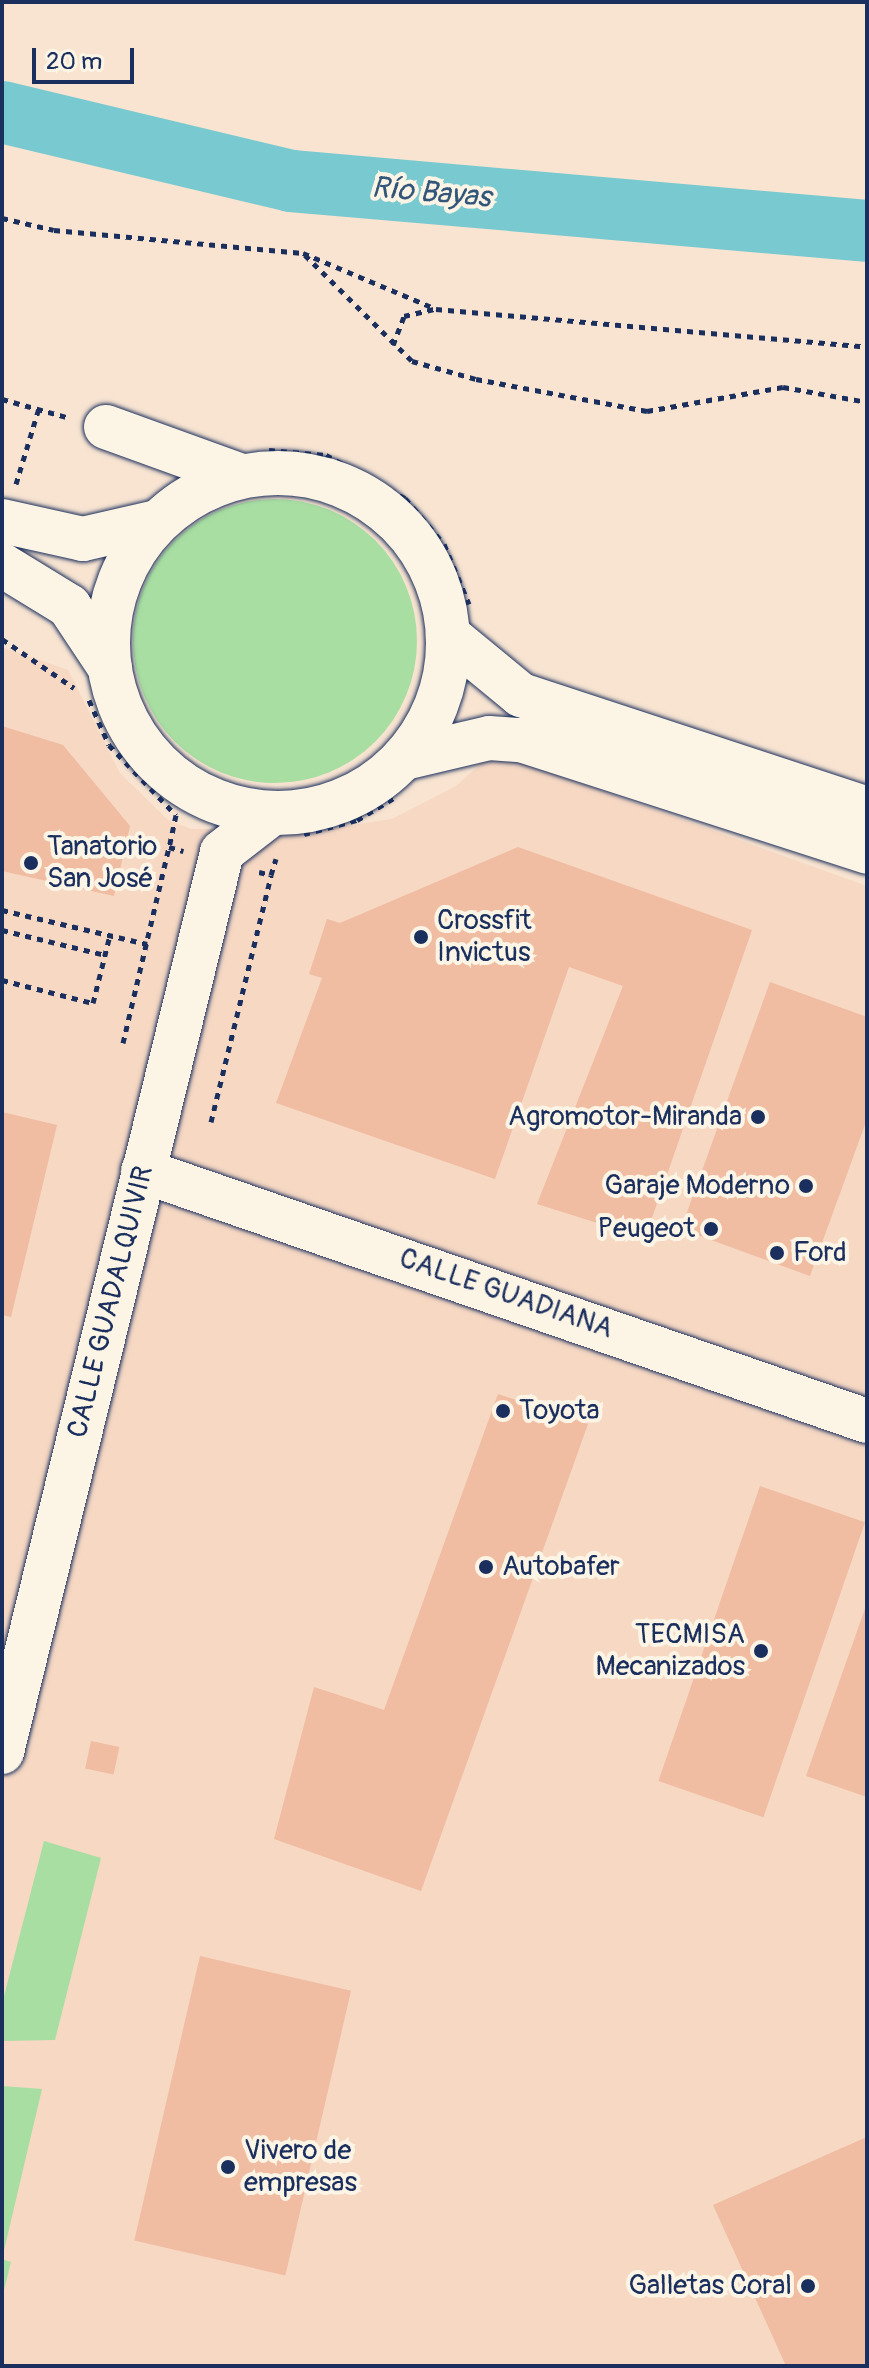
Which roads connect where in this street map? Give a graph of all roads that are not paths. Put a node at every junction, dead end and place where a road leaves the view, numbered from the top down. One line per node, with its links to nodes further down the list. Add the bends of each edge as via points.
1 (106, 427): 2 (street)
2 (247, 464): 4 (street); 6 (street, via 326,478 395,518)
3 (8, 505): 4 (street, via 83,539)
4 (157, 522): 7 (street, via 114,597)
5 (2, 565): 7 (street, via 69,606)
6 (462, 627): 8 (street, via 432,717); 10 (street, via 521,695)
7 (101, 689): 9 (street, via 147,752)
8 (405, 774): 11 (street); 12 (street, via 489,738 521,740)
9 (190, 790): 11 (street); 13 (street)
10 (867, 809)
11 (282, 833): 13 (street)
12 (867, 852)
13 (221, 856): 14 (street, CALLE GUADALQUIVIR)
14 (143, 1171): 15 (street, CALLE GUADIANA); 16 (street, CALLE GUADALQUIVIR)
15 (867, 1421)
16 (2, 1752)

